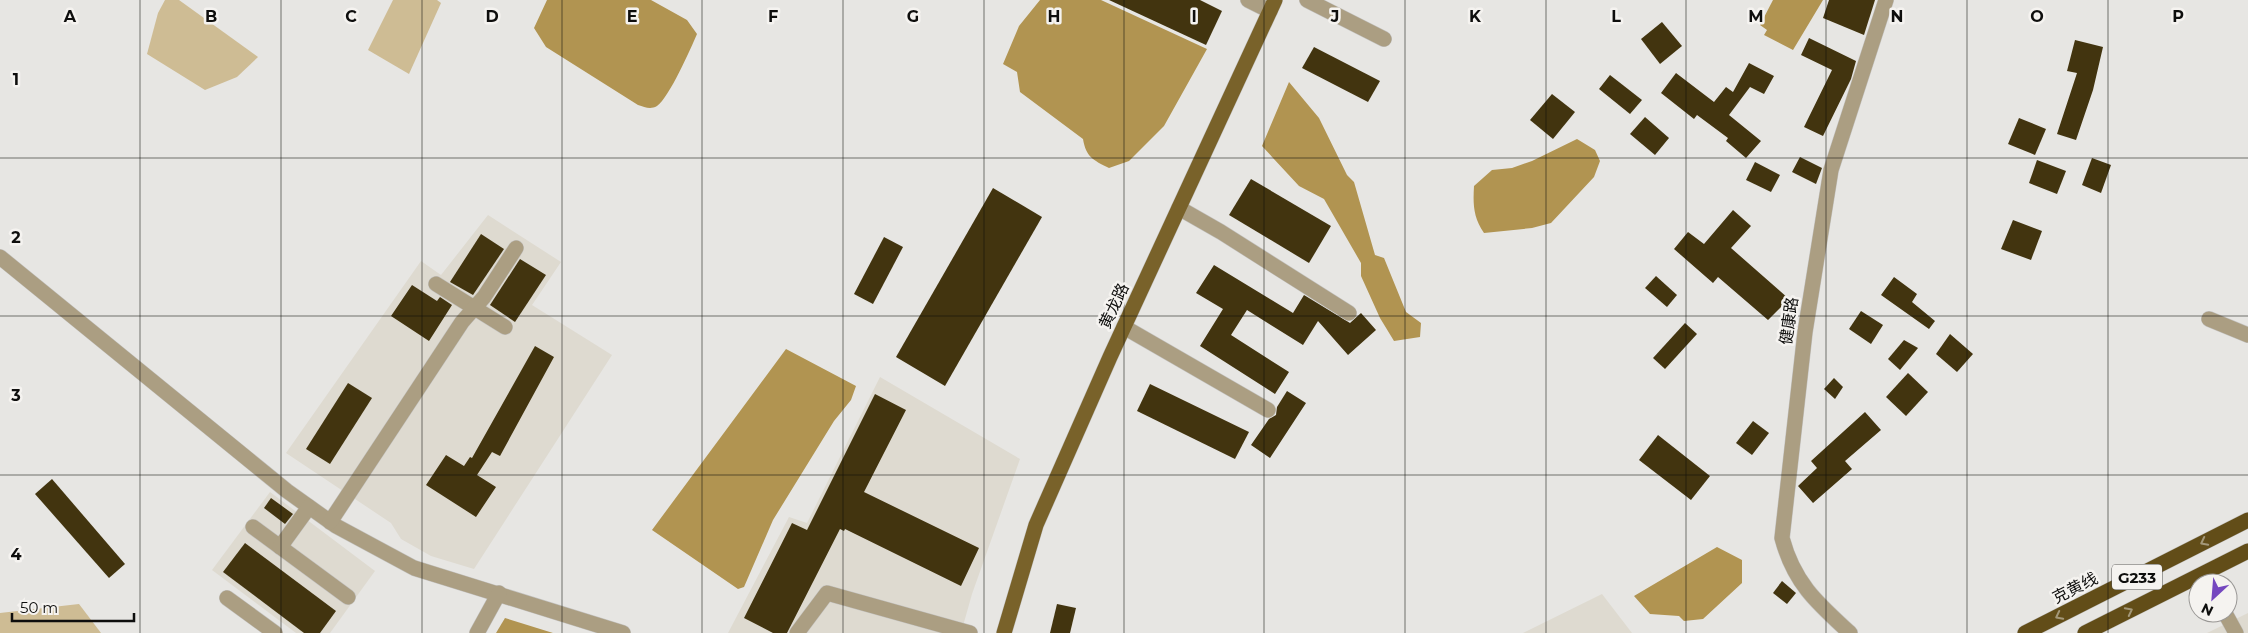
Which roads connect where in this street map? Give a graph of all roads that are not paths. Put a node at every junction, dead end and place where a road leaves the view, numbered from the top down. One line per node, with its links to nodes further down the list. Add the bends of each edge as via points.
1 (1248, 0): 4 (street)
2 (1306, 0): 5 (street)
3 (1886, 0): 34 (street, 健康路, via 1831,170 1805,332 1782,538 1788,559 1804,588)
4 (1273, 5): 6 (main road, 黄龙路)
5 (1384, 39)
6 (1179, 208): 11 (street); 14 (main road, 黄龙路)
7 (516, 248): 10 (street)
8 (0, 258): 17 (street)
9 (436, 284): 10 (street)
10 (474, 308): 13 (street); 19 (street)
11 (1349, 313)
12 (2208, 319): 15 (street)
13 (505, 327)
14 (1124, 327): 16 (street); 33 (main road, 黄龙路, via 1036,525)
15 (2248, 335)
16 (1268, 410)
17 (309, 507): 19 (street); 21 (street)
18 (2248, 520): 35 (highway, 克黄线 / G233, one-way to 35)
19 (330, 522): 25 (street, via 414,568)
20 (253, 527): 21 (street)
21 (280, 547): 27 (street)
22 (2248, 551): 23 (highway, G233)
23 (2213, 573)
24 (2188, 586): 36 (highway, G233, one-way to 24)
25 (499, 593): 29 (street); 30 (street)
26 (227, 598): 28 (street)
27 (348, 598)
28 (275, 633)
29 (477, 633)
30 (623, 633)
31 (797, 633): 32 (street, via 827,593)
32 (970, 633)
33 (1004, 633)
34 (1850, 633)
35 (2026, 633)
36 (2085, 633)

